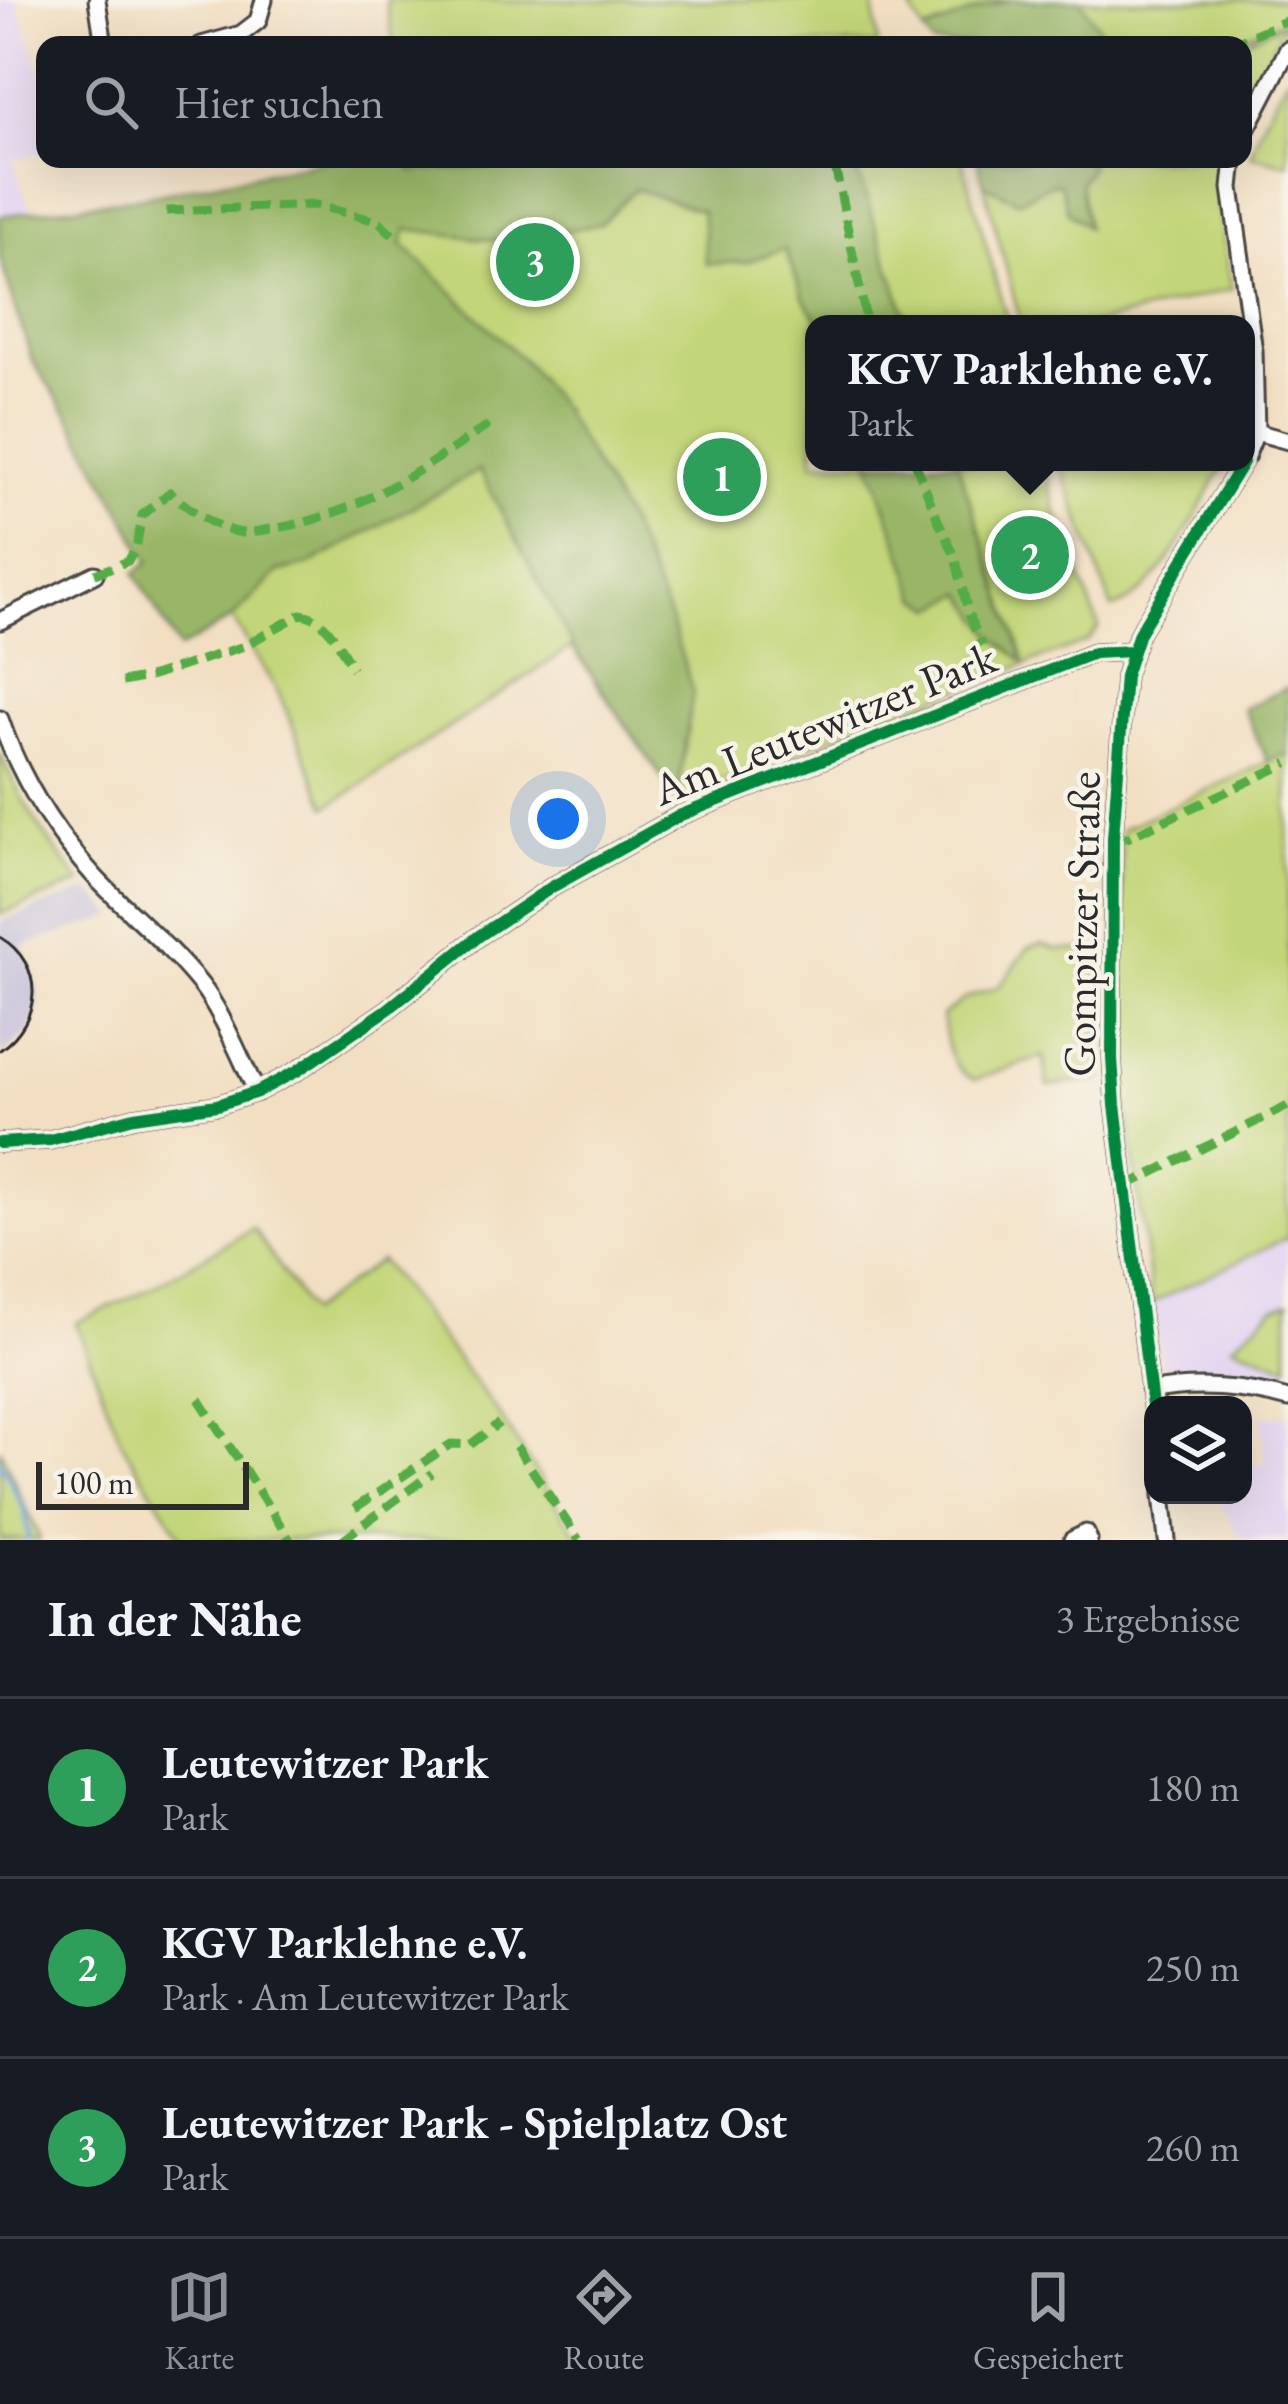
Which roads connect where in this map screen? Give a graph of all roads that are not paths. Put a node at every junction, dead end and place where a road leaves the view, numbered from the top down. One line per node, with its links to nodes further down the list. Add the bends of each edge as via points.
1 (98, 0): 3 (street)
2 (264, 0): 4 (street, via 258,21)
3 (103, 36)
4 (234, 36)
5 (1288, 49): 6 (street)
6 (1252, 119)
7 (1233, 168): 8 (street)
8 (1249, 315)
9 (1255, 392): 10 (street)
10 (1256, 432): 11 (street)
11 (1288, 441)
12 (1238, 471): 15 (street, Gompitzer Straße)
13 (95, 574): 14 (street)
14 (0, 621)
15 (1132, 651): 17 (street, Am Leutewitzer Park, via 1094,653 681,815 552,887 387,1010); 19 (street, Gompitzer Straße, via 1113,838 1112,1058)
16 (0, 719): 17 (street, via 53,826 205,989)
17 (257, 1092): 18 (street, Am Leutewitzer Park, via 50,1140)
18 (0, 1143)
19 (1150, 1392): 20 (street, Gompitzer Straße); 21 (street, via 1178,1387)
20 (1151, 1396)
21 (1288, 1399)
22 (1163, 1504): 25 (street)
23 (1072, 1540): 24 (street)
24 (1089, 1540)
25 (1167, 1540)

